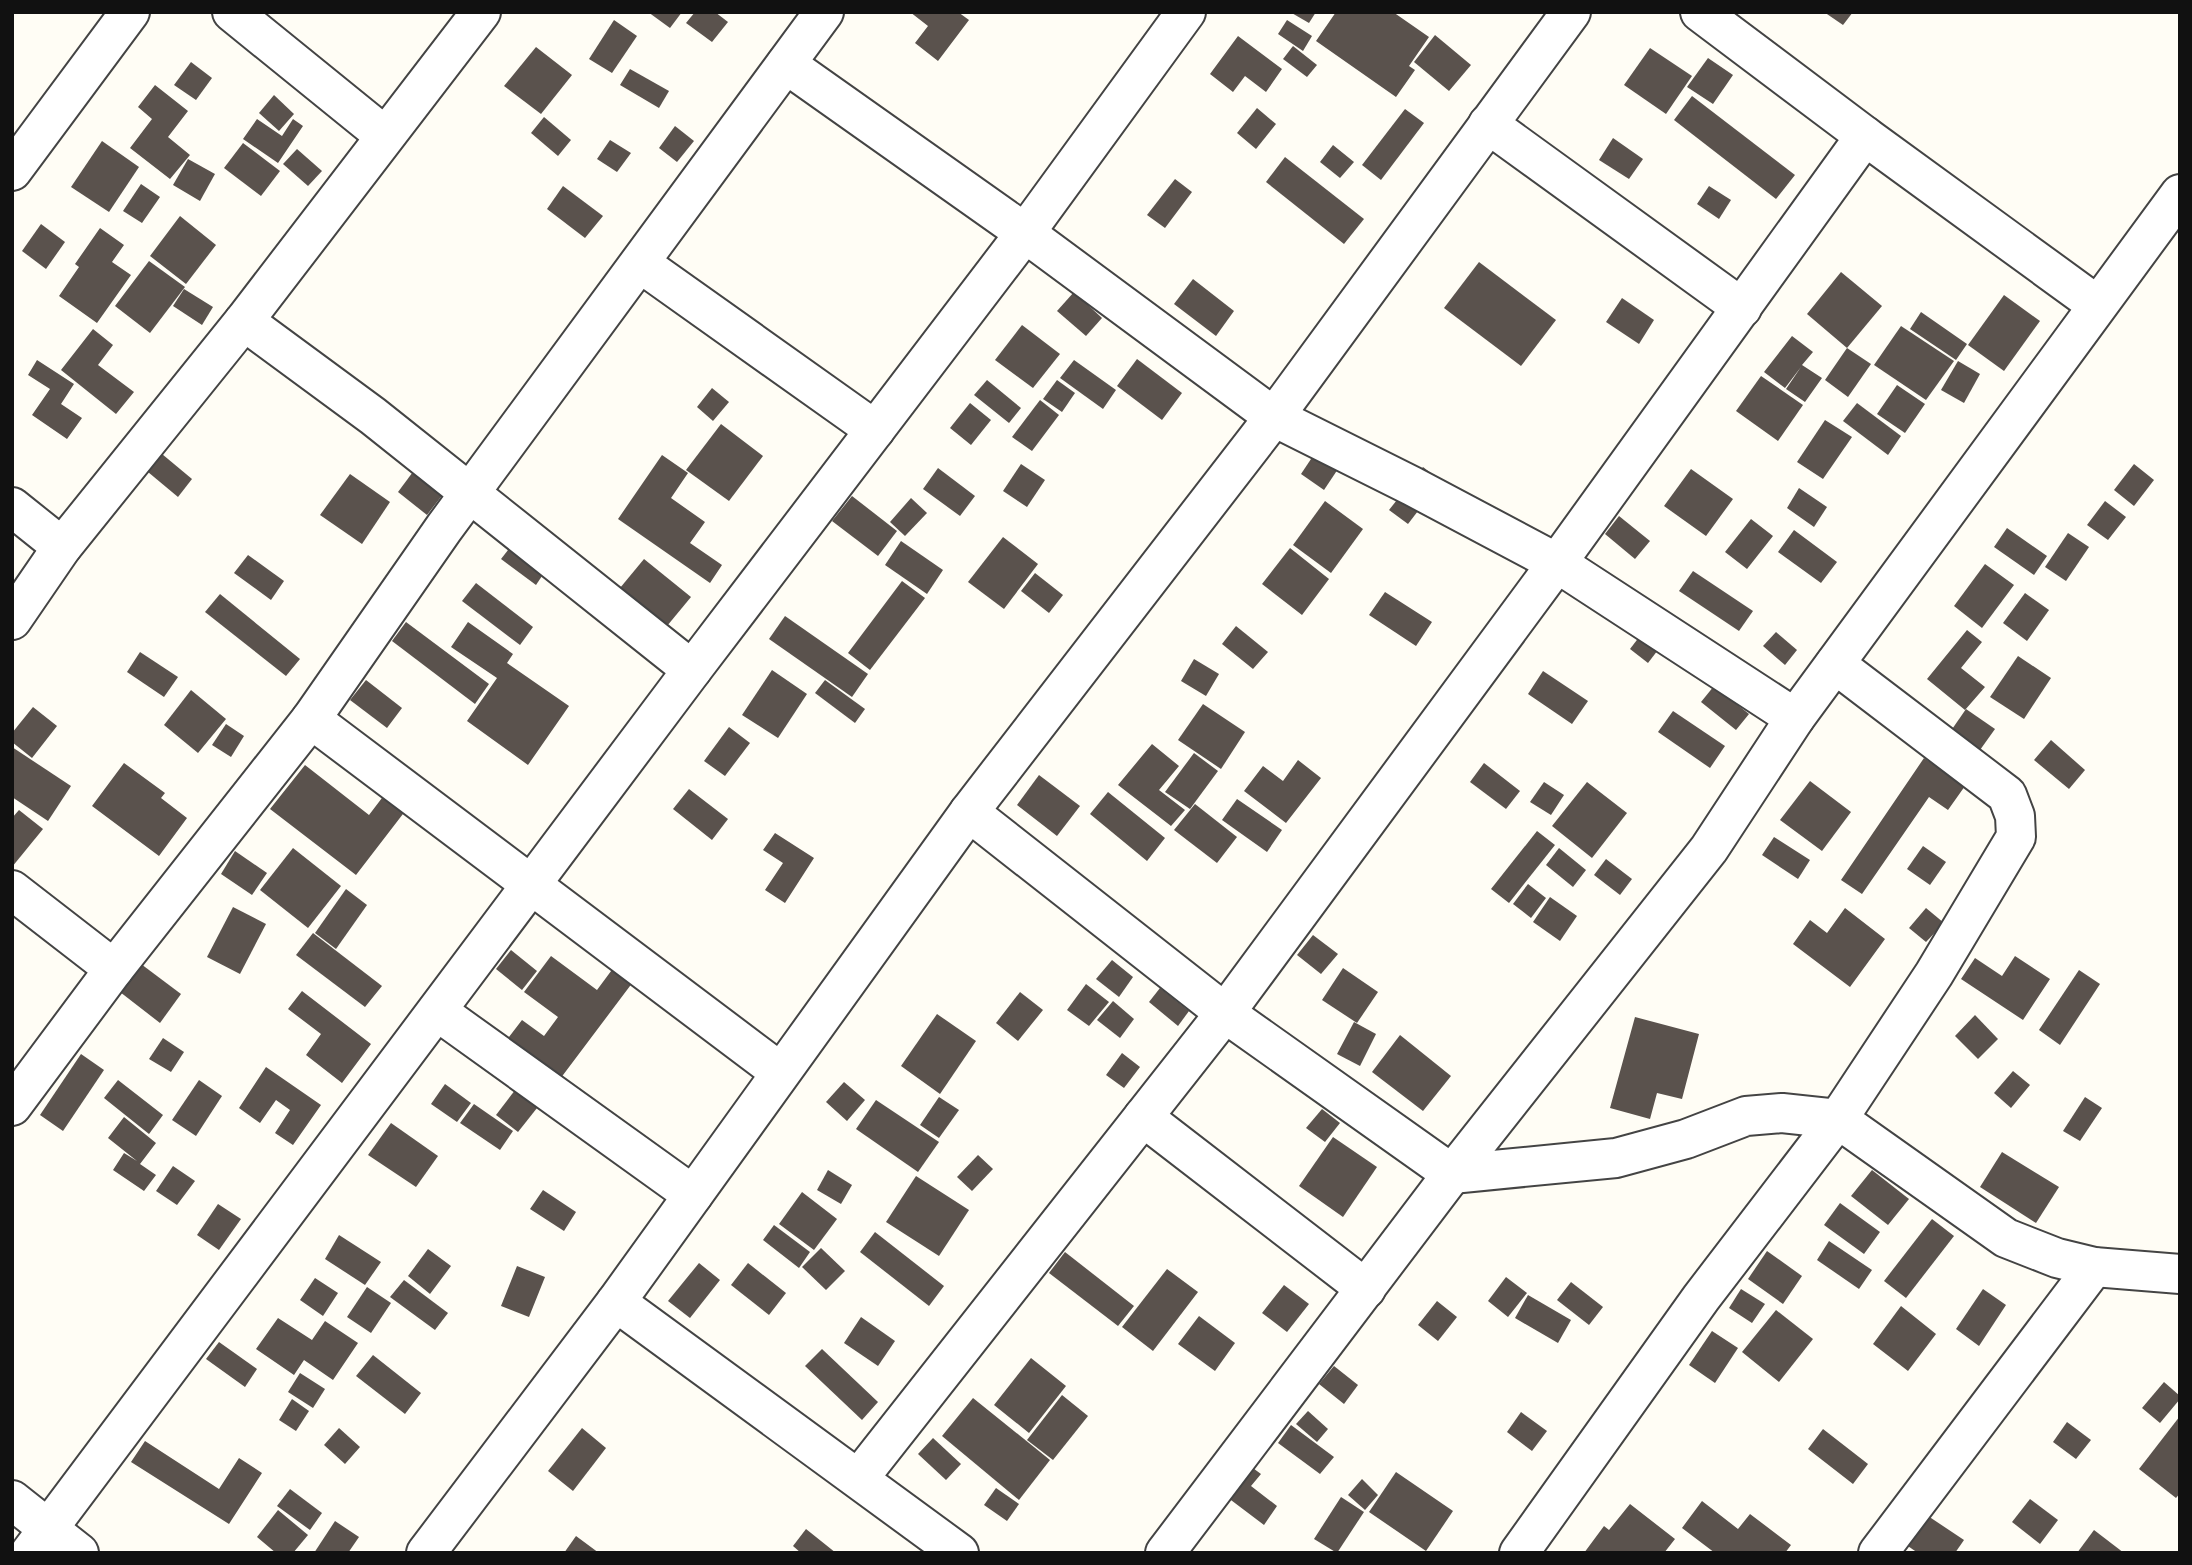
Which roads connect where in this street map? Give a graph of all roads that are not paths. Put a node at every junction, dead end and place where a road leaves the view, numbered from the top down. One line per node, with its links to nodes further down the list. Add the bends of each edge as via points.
1 (130, 12): 12 (street)
2 (232, 12): 10 (street)
3 (481, 12): 10 (street)
4 (824, 12): 8 (street)
5 (1186, 12): 14 (street)
6 (1571, 12): 9 (street)
7 (1700, 12): 11 (street)
8 (786, 64): 14 (street); 15 (street)
9 (1488, 124): 17 (street); 19 (street)
10 (385, 136): 18 (street)
11 (1865, 136): 16 (street); 17 (street)
12 (12, 171)
13 (2180, 194): 16 (street)
14 (1024, 233): 19 (street); 20 (street)
15 (640, 263): 20 (street); 21 (street)
16 (2096, 305): 26 (street)
17 (1742, 308): 24 (street)
18 (244, 321): 21 (street); 23 (street)
19 (1275, 417): 24 (street); 30 (street)
20 (875, 430): 27 (street)
21 (470, 495): 27 (street); 29 (street)
22 (12, 507): 23 (street)
23 (62, 547): 25 (street)
24 (1557, 563): 28 (street); 35 (street)
25 (12, 620)
26 (1835, 664): 28 (street); 39 (street, via 2007,795 2016,837 1934,974)
27 (692, 670): 31 (street)
28 (1795, 718): 40 (street, via 1709,849)
29 (311, 719): 31 (street); 33 (street)
30 (969, 811): 35 (street); 36 (street)
31 (532, 885): 34 (street); 36 (street)
32 (12, 890): 33 (street)
33 (114, 969): 37 (street)
34 (437, 1011): 41 (street); 48 (street)
35 (1225, 1013): 38 (street); 40 (street)
36 (780, 1072): 41 (street)
37 (12, 1106)
38 (1143, 1116): 44 (street); 46 (street)
39 (1838, 1119): 40 (street, via 1782,1113 1746,1116 1616,1158); 42 (street, via 2006,1238); 53 (street, via 1701,1298)
40 (1452, 1174): 44 (street)
41 (693, 1195): 45 (street)
42 (2094, 1267): 43 (street); 54 (street)
43 (2180, 1274)
44 (1366, 1289): 52 (street)
45 (616, 1302): 46 (street); 50 (street)
46 (859, 1478): 51 (street)
47 (12, 1500): 48 (street)
48 (39, 1541): 49 (street)
49 (79, 1553)
50 (426, 1553)
51 (959, 1553)
52 (1165, 1553)
53 (1519, 1553)
54 (1878, 1553)

